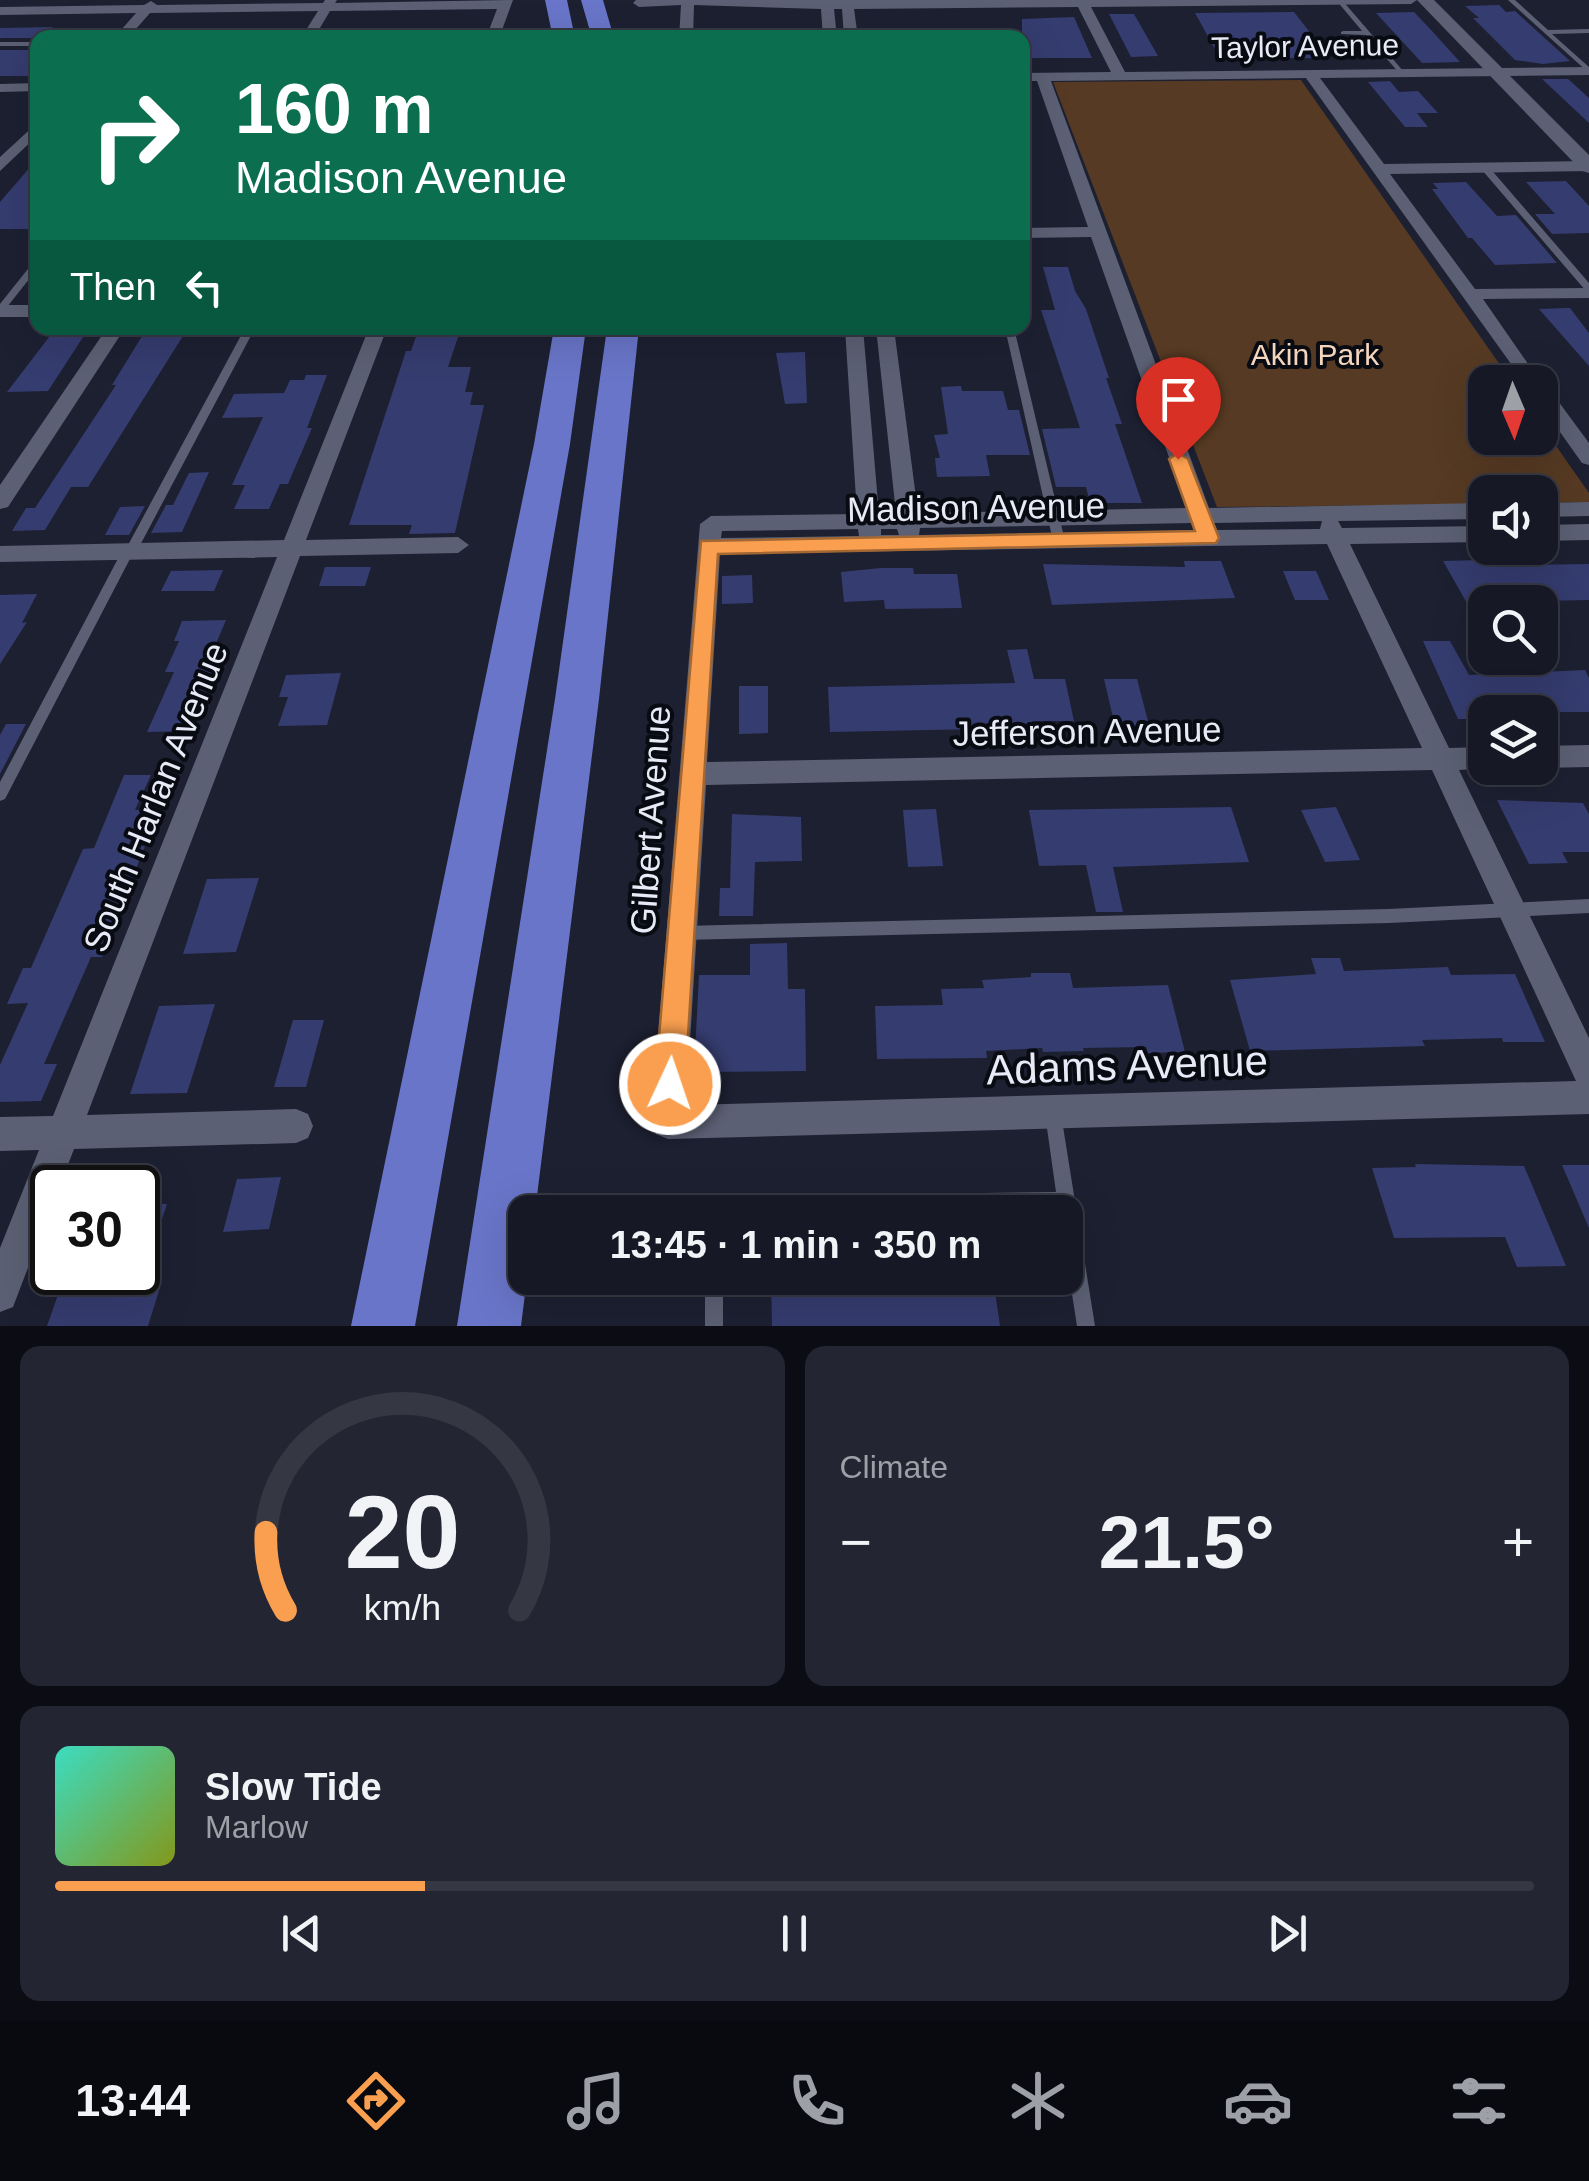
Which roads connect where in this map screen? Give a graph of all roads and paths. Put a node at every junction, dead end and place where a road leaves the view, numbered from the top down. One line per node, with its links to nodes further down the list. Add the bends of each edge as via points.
1 (556, 0): 21 (highway)
2 (592, 0): 22 (highway)
3 (1411, 0): 7 (street)
4 (1425, 0): 33 (street)
5 (1511, 0): 27 (lane)
6 (688, 1): 9 (street); 13 (street); 23 (street)
7 (1340, 1): 11 (street); 29 (lane)
8 (506, 2): 12 (street); 20 (street)
9 (708, 2): 10 (street)
10 (729, 2): 14 (street)
11 (1082, 2): 15 (street); 36 (street)
12 (329, 3): 16 (street); 19 (street)
13 (640, 3)
14 (828, 3): 15 (street); 24 (street)
15 (847, 3): 25 (street)
16 (151, 5): 17 (street); 18 (street)
17 (0, 11)
18 (128, 30)
19 (311, 30)
20 (495, 30)
21 (562, 30)
22 (601, 30)
23 (686, 30)
24 (830, 30)
25 (851, 30)
26 (1589, 31): 27 (lane)
27 (1545, 32): 32 (lane)
28 (1343, 33): 29 (lane)
29 (1366, 33): 34 (lane)
30 (0, 44): 31 (lane)
31 (30, 44)
32 (1589, 71): 33 (street, Taylor Avenue)
33 (1496, 72): 34 (street, Taylor Avenue); 42 (street)
34 (1402, 73): 35 (street, Taylor Avenue)
35 (1310, 74): 36 (street, Taylor Avenue); 44 (street)
36 (1120, 76): 37 (street, Taylor Avenue)
37 (1032, 77): 45 (street)
38 (30, 87): 39 (street)
39 (0, 88)
40 (30, 134): 41 (street)
41 (0, 166)
42 (1589, 167): 43 (street)
43 (1485, 168): 44 (street); 48 (lane)
44 (1380, 169): 49 (street)
45 (1098, 232): 46 (street); 68 (street)
46 (1030, 233)
47 (30, 272): 51 (lane)
48 (1589, 291): 49 (street)
49 (1470, 294): 60 (street)
50 (30, 310): 51 (street)
51 (0, 311)
52 (111, 335): 63 (street)
53 (246, 335): 78 (lane)
54 (375, 335): 77 (street, South Harlan Avenue)
55 (569, 335): 81 (highway)
56 (622, 335): 80 (highway)
57 (855, 335): 72 (street)
58 (886, 335): 70 (street)
59 (1011, 335): 69 (lane)
60 (1522, 365)
61 (1558, 415): 62 (street)
62 (1589, 458)
63 (0, 502)
64 (1589, 509): 65 (street)
65 (1558, 510)
66 (1468, 513): 67 (street, Madison Avenue)
67 (1330, 525): 68 (street, Madison Avenue); 73 (street, Madison Avenue); 85 (street)
68 (1204, 527): 69 (street, Madison Avenue)
69 (1057, 530): 70 (street, Madison Avenue)
70 (909, 532): 72 (street, Madison Avenue)
71 (1589, 532): 74 (street)
72 (870, 533): 75 (street, Madison Avenue)
73 (1468, 533)
74 (1558, 533)
75 (710, 536): 86 (street, Gilbert Avenue)
76 (458, 545): 77 (street)
77 (293, 548): 78 (street); 96 (street, South Harlan Avenue)
78 (130, 551): 79 (street); 87 (lane)
79 (0, 554)
80 (578, 699): 81 (highway, via 570,681 544,670 527,673); 103 (highway)
81 (504, 700): 102 (highway)
82 (1589, 756): 83 (street)
83 (1558, 757)
84 (1468, 758): 85 (street, Jefferson Avenue)
85 (1440, 759): 86 (street, Jefferson Avenue); 89 (street)
86 (691, 774): 90 (street, Gilbert Avenue)
87 (0, 795)
88 (1589, 906): 89 (lane)
89 (1511, 907): 90 (lane, via 1388,916); 91 (street)
90 (679, 933): 94 (street, Gilbert Avenue)
91 (1589, 1073)
92 (1589, 1097): 93 (street, Adams Avenue)
93 (1052, 1112): 94 (street, Adams Avenue); 98 (lane)
94 (668, 1122)
95 (296, 1126): 96 (street)
96 (62, 1132): 97 (street); 99 (street, South Harlan Avenue)
97 (0, 1134)
98 (1065, 1195)
99 (0, 1294)
100 (714, 1295): 104 (lane)
101 (1081, 1295): 105 (lane)
102 (383, 1326)
103 (489, 1326)
104 (714, 1326)
105 (1086, 1326)

